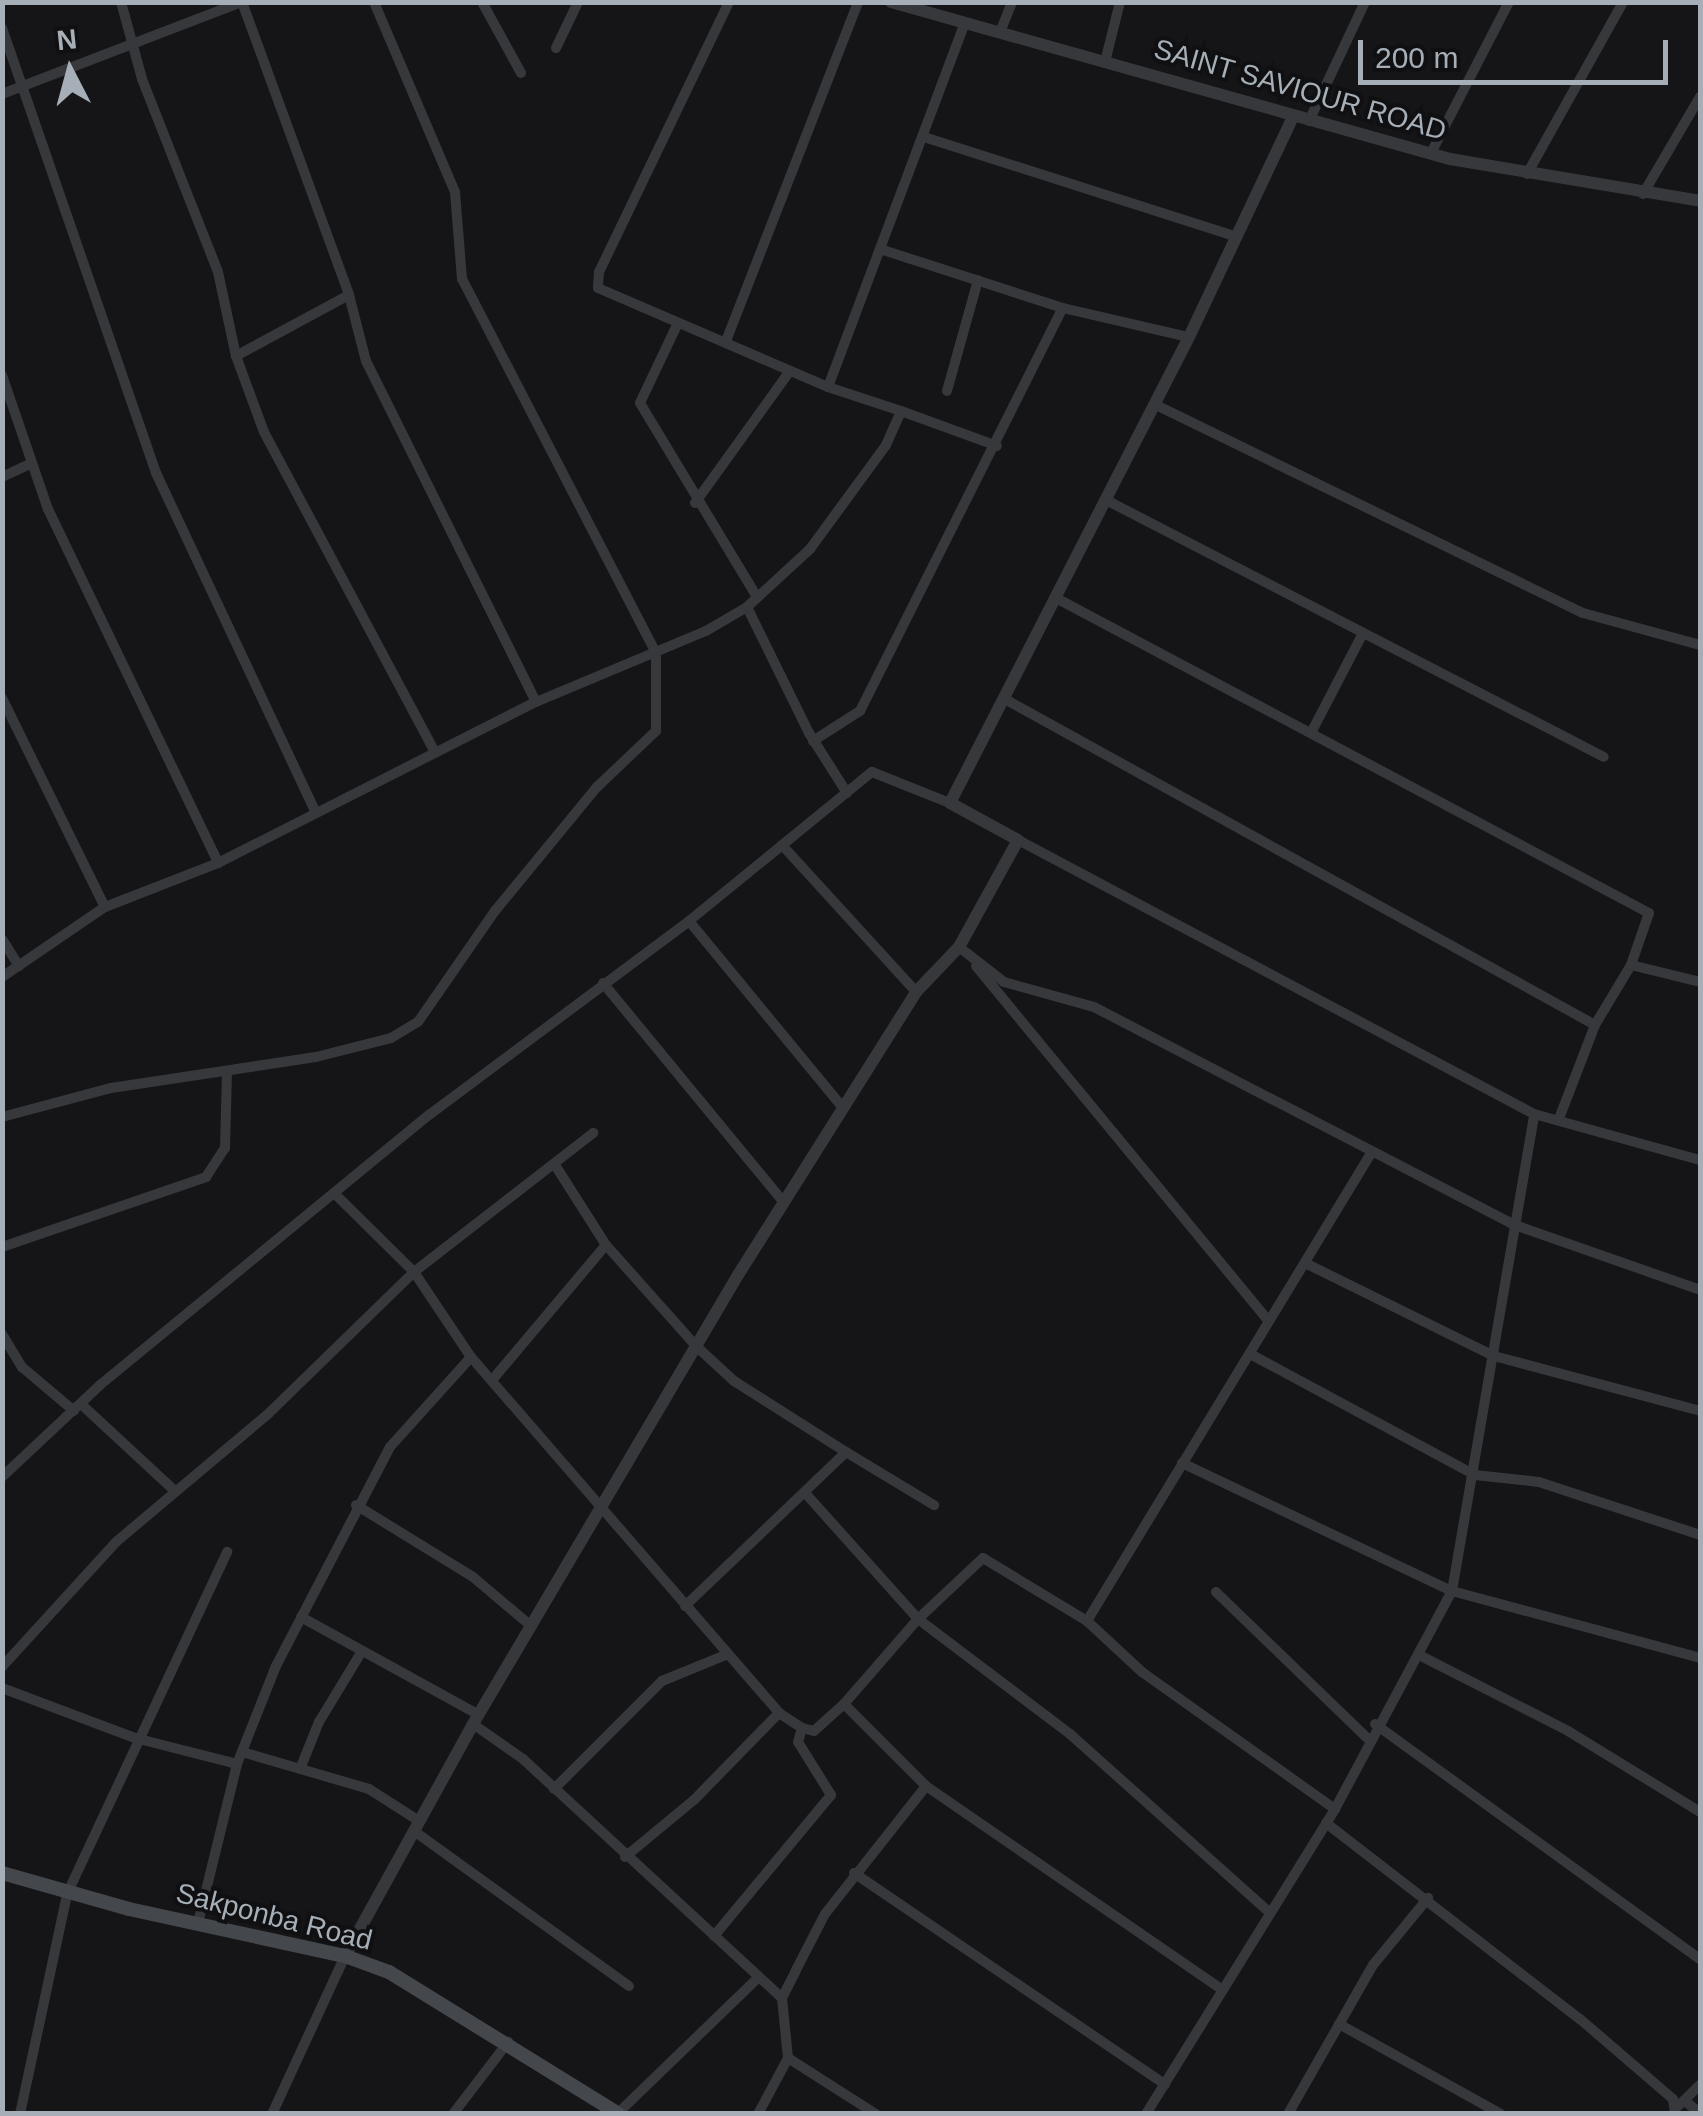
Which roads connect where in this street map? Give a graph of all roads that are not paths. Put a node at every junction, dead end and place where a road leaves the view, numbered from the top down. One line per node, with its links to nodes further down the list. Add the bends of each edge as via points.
1 (121, 2): 18 (street)
2 (242, 2): 18 (street); 35 (street)
3 (374, 2): 57 (street, via 454,192 462,280)
4 (482, 2): 21 (street)
5 (578, 2): 19 (street)
6 (729, 2): 37 (street, via 598,280 602,294)
7 (858, 2): 39 (street)
8 (891, 2): 14 (street, SAINT SAVIOUR ROAD)
9 (1012, 2): 17 (street)
10 (1120, 2): 20 (street)
11 (1365, 2): 26 (street)
12 (1509, 2): 28 (street)
13 (1624, 2): 29 (street)
14 (928, 8): 15 (street, SAINT SAVIOUR ROAD)
15 (965, 23): 17 (street, SAINT SAVIOUR ROAD); 27 (street)
16 (2, 28): 22 (street)
17 (1000, 32): 20 (street, SAINT SAVIOUR ROAD)
18 (132, 43): 22 (street); 40 (street, via 218,272)
19 (556, 48)
20 (1105, 62): 25 (street, SAINT SAVIOUR ROAD)
21 (521, 73)
22 (22, 87): 23 (street); 67 (street, via 156,473)
23 (2, 94)
24 (1700, 97): 30 (street)
25 (1293, 117): 26 (street, SAINT SAVIOUR ROAD); 32 (street)
26 (1309, 121): 28 (street, SAINT SAVIOUR ROAD)
27 (924, 136): 32 (street); 33 (street)
28 (1431, 153): 29 (street, SAINT SAVIOUR ROAD)
29 (1527, 174): 30 (street, SAINT SAVIOUR ROAD)
30 (1643, 194): 31 (street, SAINT SAVIOUR ROAD)
31 (1700, 201)
32 (1237, 236): 38 (street)
33 (884, 250): 34 (street); 43 (street)
34 (978, 280): 36 (street); 44 (street)
35 (348, 295): 40 (street); 60 (street, via 388,410)
36 (1064, 308): 38 (street); 47 (street)
37 (677, 326): 39 (street); 51 (street, via 640,403)
38 (1189, 337): 45 (street)
39 (726, 341): 41 (street)
40 (236, 356): 63 (street, via 264,432)
41 (789, 372): 43 (street); 51 (street)
42 (2, 376): 48 (street)
43 (828, 386): 46 (street)
44 (947, 391)
45 (1154, 404): 50 (street); 56 (street, via 1582,613)
46 (902, 411): 47 (street); 52 (street, via 886,445 810,549)
47 (997, 446): 62 (street, via 860,710)
48 (30, 464): 49 (street); 70 (street)
49 (2, 477)
50 (1106, 500): 53 (street); 55 (street)
51 (695, 503): 52 (street)
52 (757, 597): 54 (street)
53 (1056, 598): 59 (street); 61 (street)
54 (747, 608): 57 (street); 62 (street)
55 (1363, 633): 61 (street); 64 (street)
56 (1700, 644)
57 (656, 653): 60 (street); 82 (street, via 656,730 596,787 495,911 418,1022 391,1038)
58 (2, 698): 71 (street)
59 (1003, 698): 66 (street); 81 (street)
60 (536, 702): 63 (street)
61 (1311, 733): 75 (street, via 1649,913)
62 (814, 741): 65 (street)
63 (434, 751): 67 (street)
64 (1604, 757)
65 (847, 792): 66 (street, via 872,772); 69 (street)
66 (950, 803): 68 (street)
67 (315, 811): 70 (street)
68 (1018, 840): 74 (street); 84 (street)
69 (782, 845): 72 (street); 80 (street)
70 (218, 863): 71 (street)
71 (105, 907): 76 (street)
72 (688, 921): 79 (street); 83 (street)
73 (2, 938): 76 (street)
74 (959, 946): 80 (street); 88 (street, via 1004,982 1094,1007); 99 (street)
75 (1631, 964): 78 (street); 81 (street)
76 (20, 966): 77 (street)
77 (2, 977)
78 (1700, 982)
79 (604, 983): 91 (street); 92 (street)
80 (916, 992): 83 (street)
81 (1595, 1024): 86 (street)
82 (227, 1074): 85 (street, via 111,1088); 95 (street, via 225,1148 206,1177)
83 (842, 1108): 92 (street)
84 (1534, 1114): 86 (street); 93 (street)
85 (2, 1117)
86 (1559, 1119): 89 (street)
87 (593, 1133): 90 (street)
88 (1370, 1155): 93 (street); 96 (street)
89 (1700, 1160)
90 (555, 1165): 94 (street); 97 (street)
91 (335, 1194): 97 (street); 106 (street)
92 (783, 1201): 101 (street)
93 (1512, 1224): 98 (street); 103 (street)
94 (606, 1244): 101 (street); 105 (street)
95 (2, 1247)
96 (1305, 1263): 99 (street); 103 (street)
97 (414, 1272): 104 (street); 112 (street, via 268,1414)
98 (1700, 1290)
99 (1269, 1321): 102 (street)
100 (2, 1334): 106 (street, via 22,1367)
101 (696, 1346): 108 (street, via 734,1380); 116 (street)
102 (1252, 1356): 109 (street); 110 (street)
103 (1494, 1356): 107 (street); 110 (street)
104 (471, 1357): 105 (street); 114 (street, via 390,1448)
105 (493, 1379): 116 (street)
106 (77, 1407): 111 (street); 112 (street)
107 (1700, 1411)
108 (846, 1452): 113 (street); 115 (street)
109 (1182, 1463): 119 (street); 124 (street)
110 (1475, 1475): 117 (street, via 1539,1482); 119 (street)
111 (2, 1477)
112 (175, 1491): 130 (street, via 116,1542)
113 (806, 1494): 121 (street); 123 (street)
114 (356, 1504): 122 (street); 125 (street, via 473,1578)
115 (934, 1506)
116 (601, 1508): 121 (street); 125 (street)
117 (1700, 1535)
118 (227, 1552): 137 (street)
119 (1452, 1590): 128 (street); 129 (street)
120 (1216, 1592): 138 (street)
121 (685, 1606): 127 (street)
122 (301, 1616): 126 (street); 139 (street)
123 (918, 1619): 124 (street, via 984,1558); 132 (street); 152 (street, via 1070,1734)
124 (1087, 1621): 143 (street, via 1142,1672)
125 (531, 1626): 134 (street)
126 (362, 1651): 134 (street); 140 (street, via 319,1722)
127 (728, 1654): 133 (street); 142 (street, via 662,1680)
128 (1421, 1656): 135 (street); 144 (street, via 1568,1731)
129 (1700, 1658)
130 (2, 1668)
131 (2, 1688): 137 (street)
132 (844, 1704): 136 (street, via 814,1730); 141 (street)
133 (779, 1712): 136 (street); 147 (street, via 694,1800)
134 (476, 1720): 142 (street); 146 (street)
135 (1375, 1724): 138 (street); 156 (street)
136 (802, 1728): 154 (street, via 798,1742 832,1795)
137 (135, 1738): 139 (street); 150 (street)
138 (1368, 1739): 143 (street)
139 (240, 1758): 140 (street); 153 (street)
140 (300, 1769): 146 (street, via 369,1789)
141 (926, 1786): 149 (street); 159 (street)
142 (554, 1789): 147 (street)
143 (1334, 1810): 145 (street)
144 (1700, 1812)
145 (1326, 1824): 151 (street); 152 (street)
146 (416, 1826): 155 (street); 158 (street)
147 (626, 1857): 154 (street)
148 (2, 1872): 150 (main road, Sakponba Road)
149 (854, 1873): 160 (street); 164 (street)
150 (67, 1894): 153 (main road, Sakponba Road); 171 (street)
151 (1428, 1898): 161 (street, via 1373,1965); 167 (street)
152 (1267, 1910): 159 (street)
153 (198, 1923): 155 (main road, Sakponba Road)
154 (714, 1936): 157 (street)
155 (345, 1956): 162 (main road, Sakponba Road, via 443,2000); 172 (street)
156 (1700, 1958)
157 (759, 1977): 160 (street); 169 (street)
158 (628, 1986)
159 (1222, 1989): 164 (street)
160 (782, 1998): 163 (street)
161 (1339, 2024): 166 (street); 177 (street)
162 (508, 2042): 169 (main road, Sakponba Road); 173 (street)
163 (788, 2058): 174 (street); 175 (street)
164 (1164, 2084): 176 (street)
165 (1700, 2086): 167 (street)
166 (1473, 2100): 168 (street); 178 (street)
167 (1679, 2108): 170 (street)
168 (1484, 2111): 179 (street)
169 (618, 2113)
170 (1700, 2113)
171 (20, 2114)
172 (272, 2114)
173 (453, 2114)
174 (758, 2114)
175 (876, 2114)
176 (1146, 2114)
177 (1288, 2114)
178 (1473, 2114)
179 (1502, 2114)

